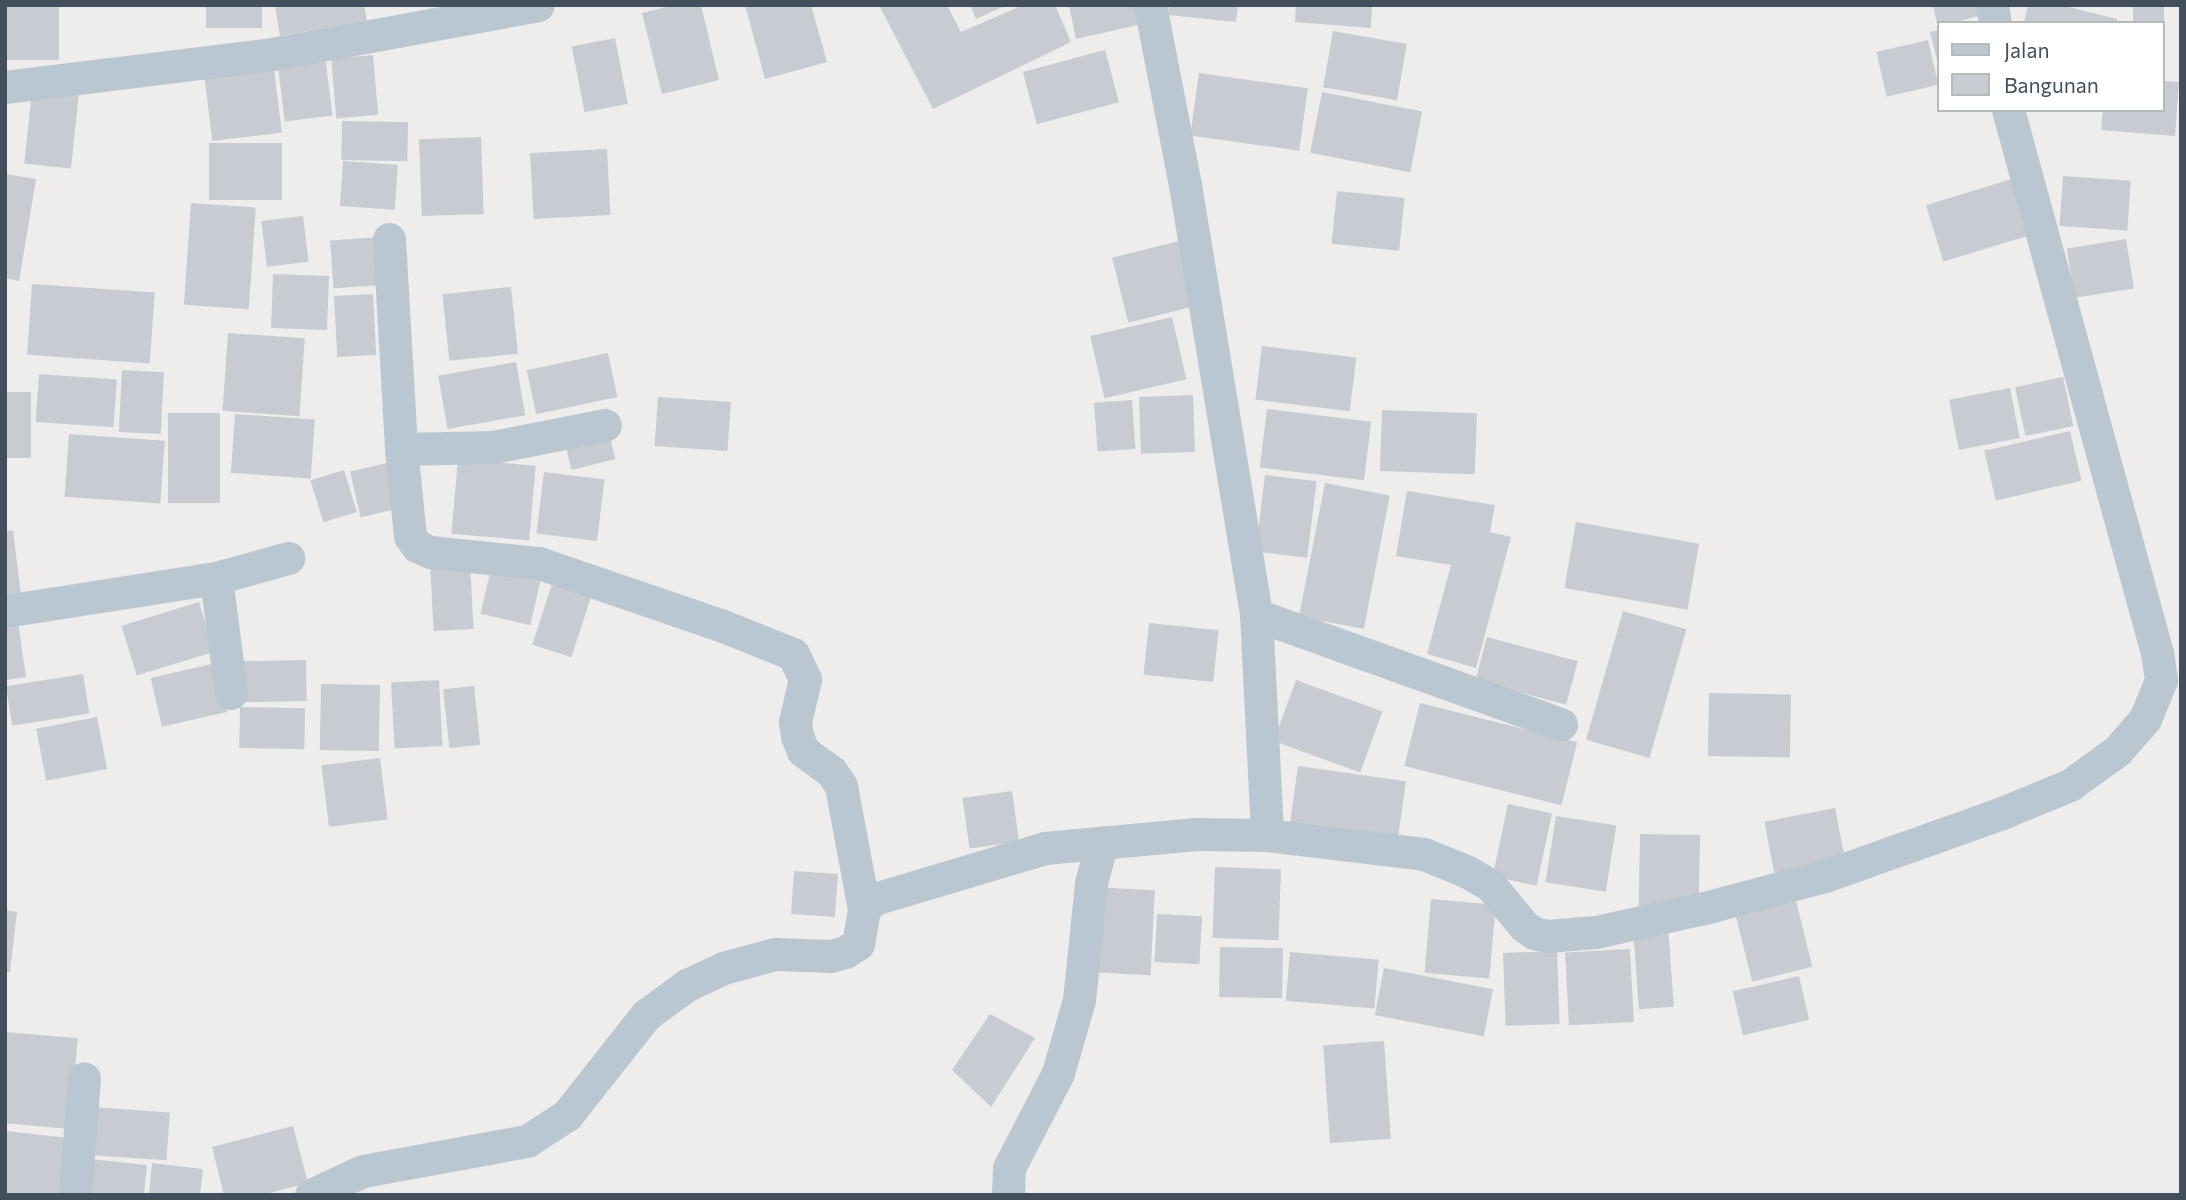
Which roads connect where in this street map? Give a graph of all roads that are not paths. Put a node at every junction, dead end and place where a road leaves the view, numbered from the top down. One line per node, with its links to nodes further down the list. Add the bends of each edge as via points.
1 (538, 5): 3 (street, via 272,54)
2 (1150, 5): 11 (street, via 1185,185)
3 (5, 87)
4 (2009, 112): 14 (street, via 2157,653 2161,680 2145,719 2117,751 2070,785 1825,876 1596,932 1534,933 1491,886 1424,854)
5 (389, 239): 7 (street)
6 (605, 425): 7 (street, via 493,447)
7 (401, 449): 16 (street, via 410,536 417,546 430,552 539,563 793,654 805,679 795,722 797,736 803,751 831,771 841,786)
8 (288, 558): 9 (street)
9 (216, 578): 10 (street); 12 (street)
10 (5, 611)
11 (1256, 615): 13 (street); 14 (street)
12 (231, 693)
13 (1560, 724)
14 (1267, 835): 15 (street, via 1196,834)
15 (1102, 842): 16 (street, via 1045,848 886,894); 20 (street, via 1091,883 1079,1000 1058,1073 1009,1168)
16 (864, 909): 19 (street, via 858,944 845,952 831,956 775,954 723,968 687,985 646,1015 567,1115 527,1140 363,1171)
17 (84, 1079): 18 (street)
18 (75, 1195)
19 (311, 1195)
20 (1008, 1195)

